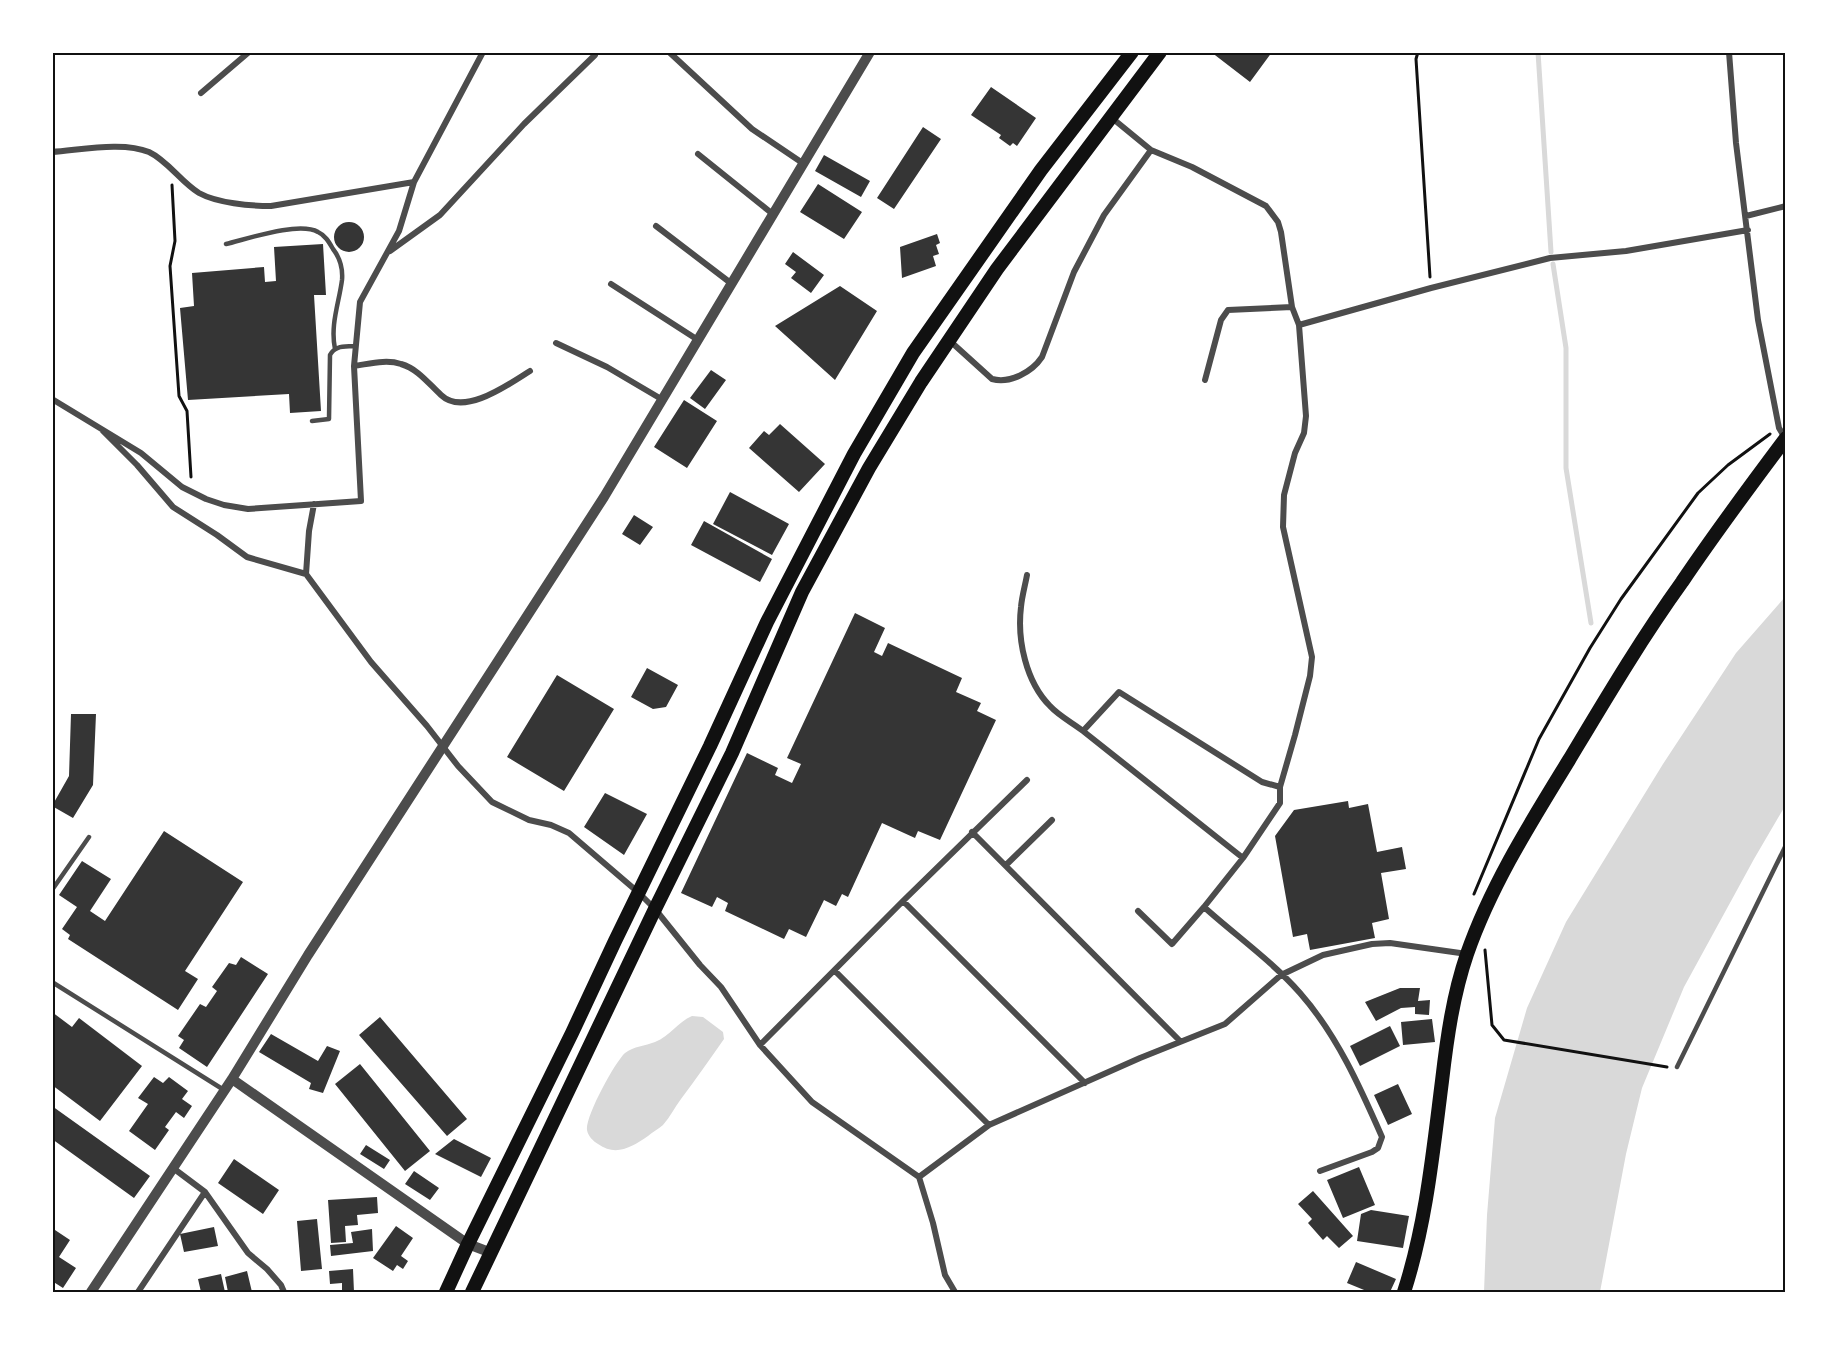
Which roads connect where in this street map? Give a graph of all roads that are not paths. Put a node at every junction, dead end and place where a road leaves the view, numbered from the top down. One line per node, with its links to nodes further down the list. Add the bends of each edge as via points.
1 (249, 52): 9 (street)
2 (483, 52): 15 (street)
3 (669, 52): 14 (street, via 752,129)
4 (870, 52): 14 (street)
5 (1132, 52): 53 (main road, via 1041,170 913,353 860,444 767,622)
6 (1160, 52): 10 (main road)
7 (1730, 52): 18 (street)
8 (595, 55): 22 (street, via 440,215)
9 (201, 93)
10 (1112, 118): 11 (street); 28 (main road)
11 (1151, 150): 25 (street, via 1201,172 1273,213 1281,232); 28 (street, via 1104,215 1074,272 1037,364 1013,379 998,381)
12 (52, 152): 15 (street, via 134,147 151,153 199,193 250,206)
13 (698, 153): 17 (street)
14 (804, 164): 17 (street)
15 (414, 183): 22 (street)
16 (1785, 206): 18 (street)
17 (774, 215): 24 (street)
18 (1746, 216): 20 (street)
19 (656, 226): 24 (street)
20 (1748, 230): 26 (street, via 1626,251 1550,258); 39 (street, via 1758,320)
21 (226, 244): 31 (lane, via 307,228 329,241 342,267)
22 (388, 252): 30 (street, via 360,302)
23 (611, 284): 27 (street)
24 (732, 284): 27 (street)
25 (1292, 307): 26 (street); 34 (street, via 1228,310 1221,320)
26 (1299, 324): 45 (street, via 1306,416 1284,495 1283,527 1312,657)
27 (698, 340): 36 (street)
28 (949, 340): 56 (main road, via 869,468 802,592 732,753)
29 (556, 343): 36 (street)
30 (355, 346): 31 (lane); 32 (street)
31 (335, 349): 37 (lane, via 330,355 329,419)
32 (354, 366): 33 (street, via 400,364 423,377 443,397 456,402 489,396); 40 (street, via 361,501)
33 (530, 371)
34 (1205, 380)
35 (52, 399): 38 (street)
36 (663, 400): 65 (street)
37 (312, 421)
38 (94, 423): 40 (street, via 148,458 182,487 206,499 248,509); 41 (street, via 173,507 247,557)
39 (1783, 435): 58 (main road, via 1680,583 1606,699 1511,856)
40 (314, 504): 41 (street)
41 (306, 574): 53 (street, via 371,662 492,802 569,833)
42 (1027, 575): 43 (street, via 1021,607 1029,672 1050,707)
43 (1083, 731): 45 (street, via 1119,692 1262,782); 50 (street)
44 (1027, 780): 47 (street)
45 (1280, 787): 50 (street, via 1280,803)
46 (1052, 820): 51 (street)
47 (972, 832): 51 (street); 54 (street)
48 (89, 837): 52 (lane)
49 (1785, 845): 64 (lane)
50 (1243, 858): 55 (street)
51 (1006, 865): 62 (street)
52 (52, 890)
53 (639, 892): 56 (street); 73 (main road)
54 (903, 901): 59 (street); 66 (street)
55 (1203, 907): 57 (street, via 1172,944); 60 (street)
56 (655, 909): 63 (street, via 721,987); 74 (main road)
57 (1138, 911)
58 (1467, 954): 60 (street, via 1372,944 1323,955); 81 (main road, via 1449,1026 1427,1196)
59 (835, 971): 63 (street); 68 (street)
60 (1281, 975): 62 (street, via 1226,1024); 70 (street, via 1325,1027 1359,1084 1382,1137 1372,1152)
61 (52, 982): 67 (lane)
62 (1180, 1041): 66 (street)
63 (760, 1046): 71 (street, via 812,1102)
64 (1677, 1067)
65 (231, 1079): 67 (street); 73 (street)
66 (1085, 1083): 68 (street)
67 (224, 1090): 69 (street)
68 (989, 1125): 71 (street)
69 (173, 1168): 72 (street); 75 (street)
70 (1320, 1171)
71 (919, 1177): 80 (street, via 945,1275)
72 (206, 1192): 76 (street); 77 (street, via 248,1253 267,1269)
73 (468, 1244): 74 (street); 78 (main road)
74 (489, 1252): 79 (main road)
75 (91, 1293)
76 (138, 1293)
77 (284, 1293)
78 (446, 1293)
79 (472, 1293)
80 (955, 1293)
81 (1404, 1293)

